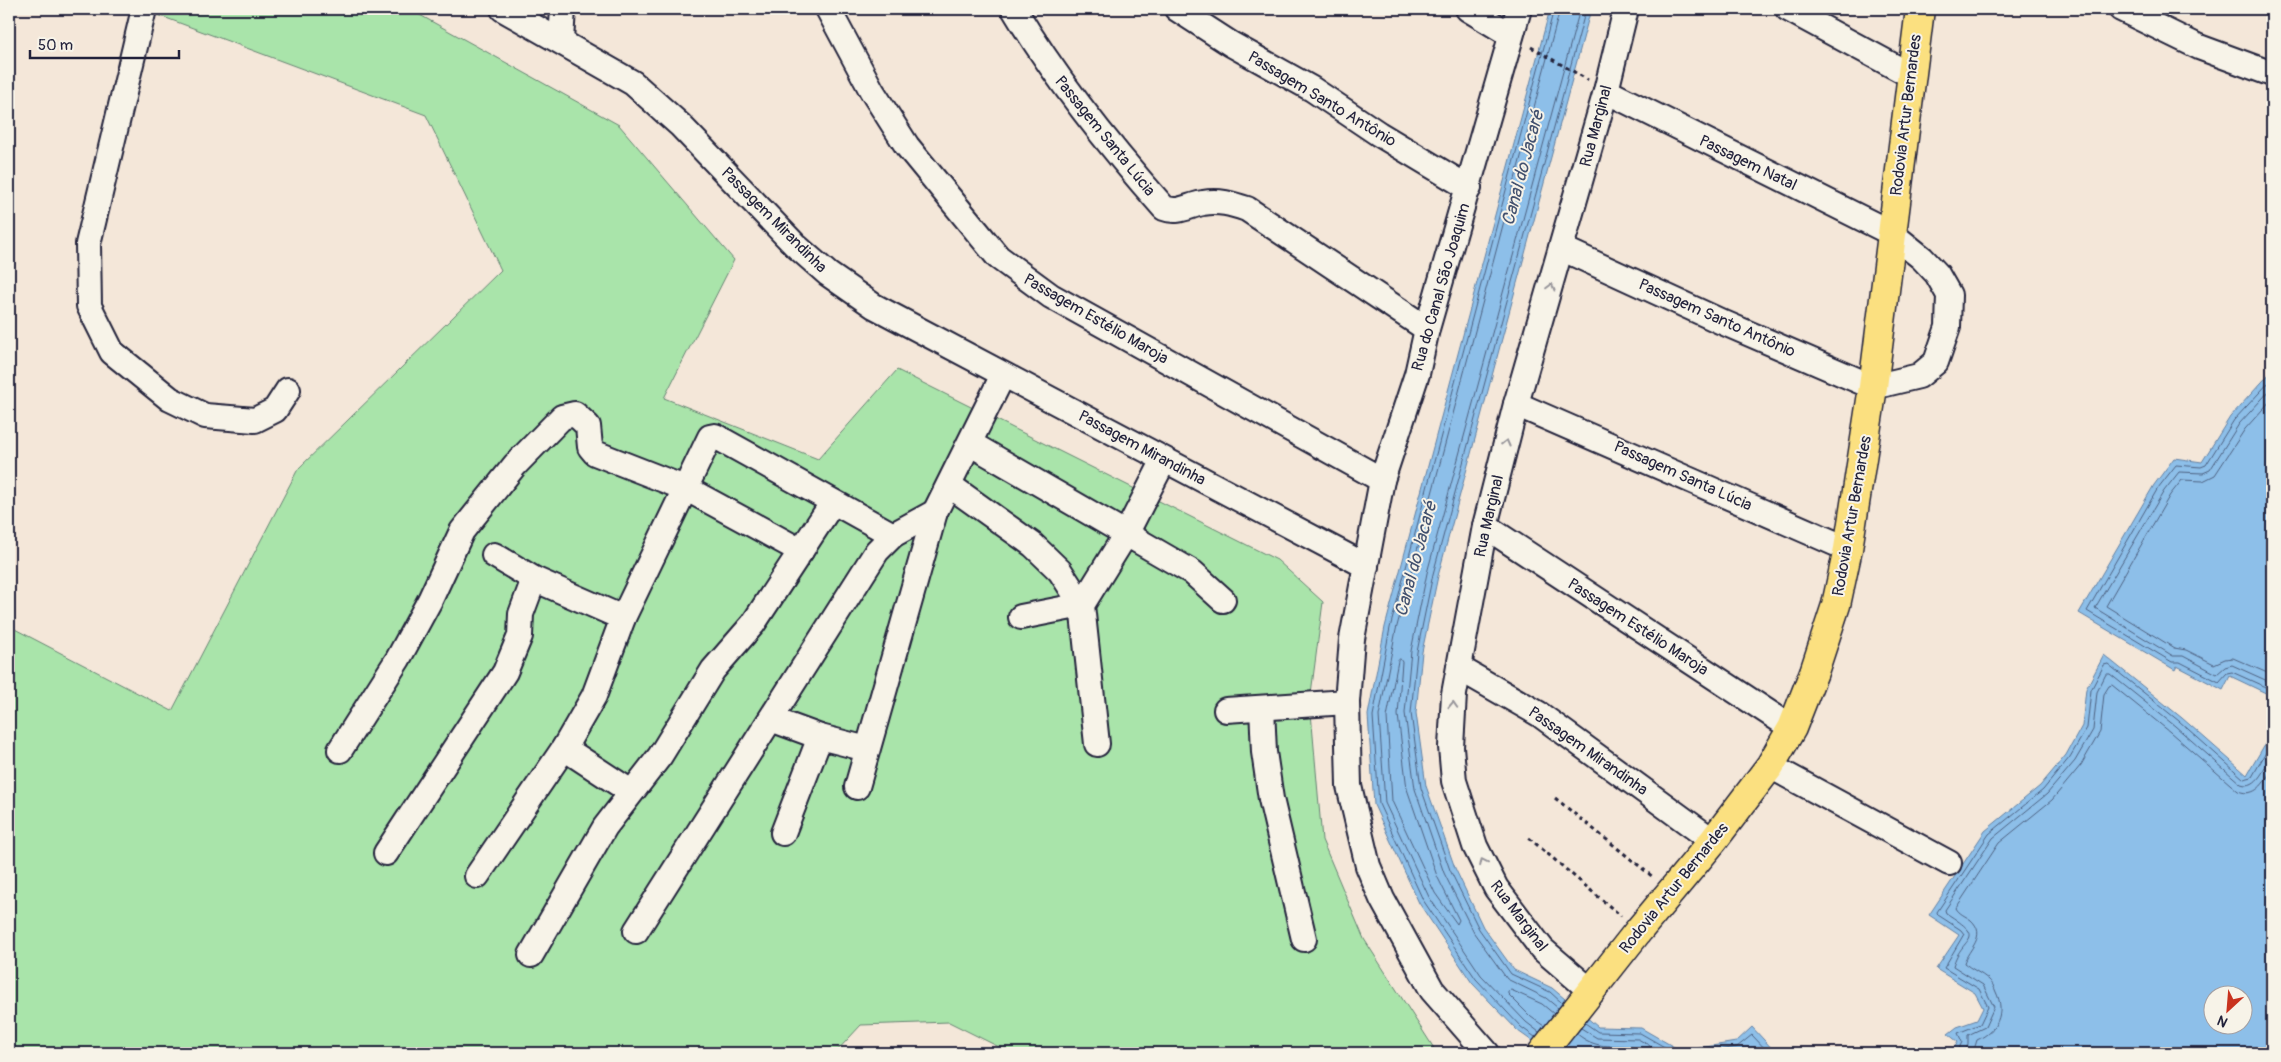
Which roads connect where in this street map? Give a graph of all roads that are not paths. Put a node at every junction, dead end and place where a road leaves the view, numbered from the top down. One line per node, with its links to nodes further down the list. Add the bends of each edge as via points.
1 (144, 9): 24 (street, via 88,244 89,306 112,352 170,399 205,416 255,420 275,410)
2 (503, 9): 13 (street, Passagem Mirandinha)
3 (563, 9): 13 (street)
4 (828, 9): 28 (street, Passagem Estélio Maroja, via 872,91 907,146 998,257 1051,296)
5 (1014, 9): 21 (street, Passagem Santa Lúcia, via 1088,119 1164,208 1177,211 1201,203 1228,202 1247,209)
6 (1177, 9): 18 (street, Passagem Santo Antônio)
7 (1468, 9): 14 (street)
8 (1519, 9): 14 (street, Rua do Canal São Joaquim)
9 (1626, 9): 17 (street, Rua Marginal)
10 (1788, 9): 16 (street)
11 (1920, 9): 16 (main road, Rodovia Artur Bernardes)
12 (2122, 9): 15 (street, via 2199,47)
13 (561, 40): 22 (street, Passagem Mirandinha, via 633,83 654,101 795,245 828,274 874,306)
14 (1519, 40): 18 (street, Rua do Canal São Joaquim)
15 (2272, 74)
16 (1912, 76): 19 (main road, Rodovia Artur Bernardes)
17 (1601, 88): 19 (street, Passagem Natal); 20 (street, Rua Marginal)
18 (1469, 188): 21 (street, Rua do Canal São Joaquim)
19 (1891, 233): 23 (main road, Rodovia Artur Bernardes); 23 (street, Passagem Natal, via 1937,274 1949,295 1948,327 1936,362 1919,376)
20 (1561, 248): 23 (street, Passagem Santo Antônio); 25 (street, Rua Marginal, one-way to 20)
21 (1428, 329): 28 (street, Rua do Canal São Joaquim, via 1417,374)
22 (1003, 375): 26 (street); 27 (street, Passagem Mirandinha)
23 (1873, 387): 36 (main road, Rodovia Artur Bernardes)
24 (288, 390)
25 (1516, 404): 33 (street, Rua Marginal, one-way to 25); 36 (street, Passagem Santa Lúcia)
26 (971, 444): 29 (street); 34 (street)
27 (1164, 460): 34 (street); 39 (street, Passagem Mirandinha)
28 (1382, 480): 39 (street, Rua do Canal São Joaquim)
29 (949, 485): 32 (street); 42 (street, via 1033,546 1060,571)
30 (687, 490): 31 (street, via 710,437 715,436); 37 (street); 44 (street); 55 (street, via 595,453 590,447 588,426 584,421 575,414 562,417 515,465 462,531 398,659)
31 (833, 502): 35 (street); 37 (street)
32 (935, 512): 35 (street); 54 (street)
33 (1485, 526): 45 (street, Rua Marginal); 50 (street, Passagem Estélio Maroja)
34 (1126, 534): 41 (street, via 1192,572); 42 (street)
35 (893, 535): 49 (street, via 877,551)
36 (1848, 549): 50 (main road, Rodovia Artur Bernardes, via 1833,614)
37 (801, 551): 58 (street, via 753,624 713,670 660,756)
38 (494, 555): 40 (street)
39 (1366, 566): 46 (street, via 1352,639)
40 (534, 579): 44 (street); 61 (street, via 522,614 520,636 505,672)
41 (1223, 600)
42 (1082, 605): 43 (street); 52 (street)
43 (1021, 617)
44 (623, 618): 53 (street, via 594,696)
45 (1459, 668): 60 (street, Passagem Mirandinha, via 1539,714); 67 (street, Rua Marginal, one-way to 45, via 1542,949 1496,888 1475,846 1454,782 1454,694)
46 (1346, 702): 47 (street); 68 (street, via 1349,786 1368,866 1382,899 1432,990)
47 (1262, 708): 48 (street); 65 (street, via 1270,799)
48 (1226, 710)
49 (771, 719): 51 (street); 64 (street)
50 (1792, 728): 56 (main road, Rodovia Artur Bernardes)
51 (820, 738): 54 (street); 59 (street)
52 (1097, 744)
53 (564, 748): 58 (street); 63 (street)
54 (867, 749): 57 (street)
55 (340, 750)
56 (1770, 766): 60 (main road, Rodovia Artur Bernardes); 62 (street)
57 (857, 786)
58 (632, 792): 66 (street, via 605,827)
59 (783, 833)
60 (1713, 841): 67 (main road, Rodovia Artur Bernardes)
61 (386, 853)
62 (1948, 863)
63 (477, 876)
64 (636, 931)
65 (1304, 939)
66 (531, 955)
67 (1588, 996): 69 (main road, Rodovia Artur Bernardes)
68 (1487, 1053)
69 (1542, 1053)

